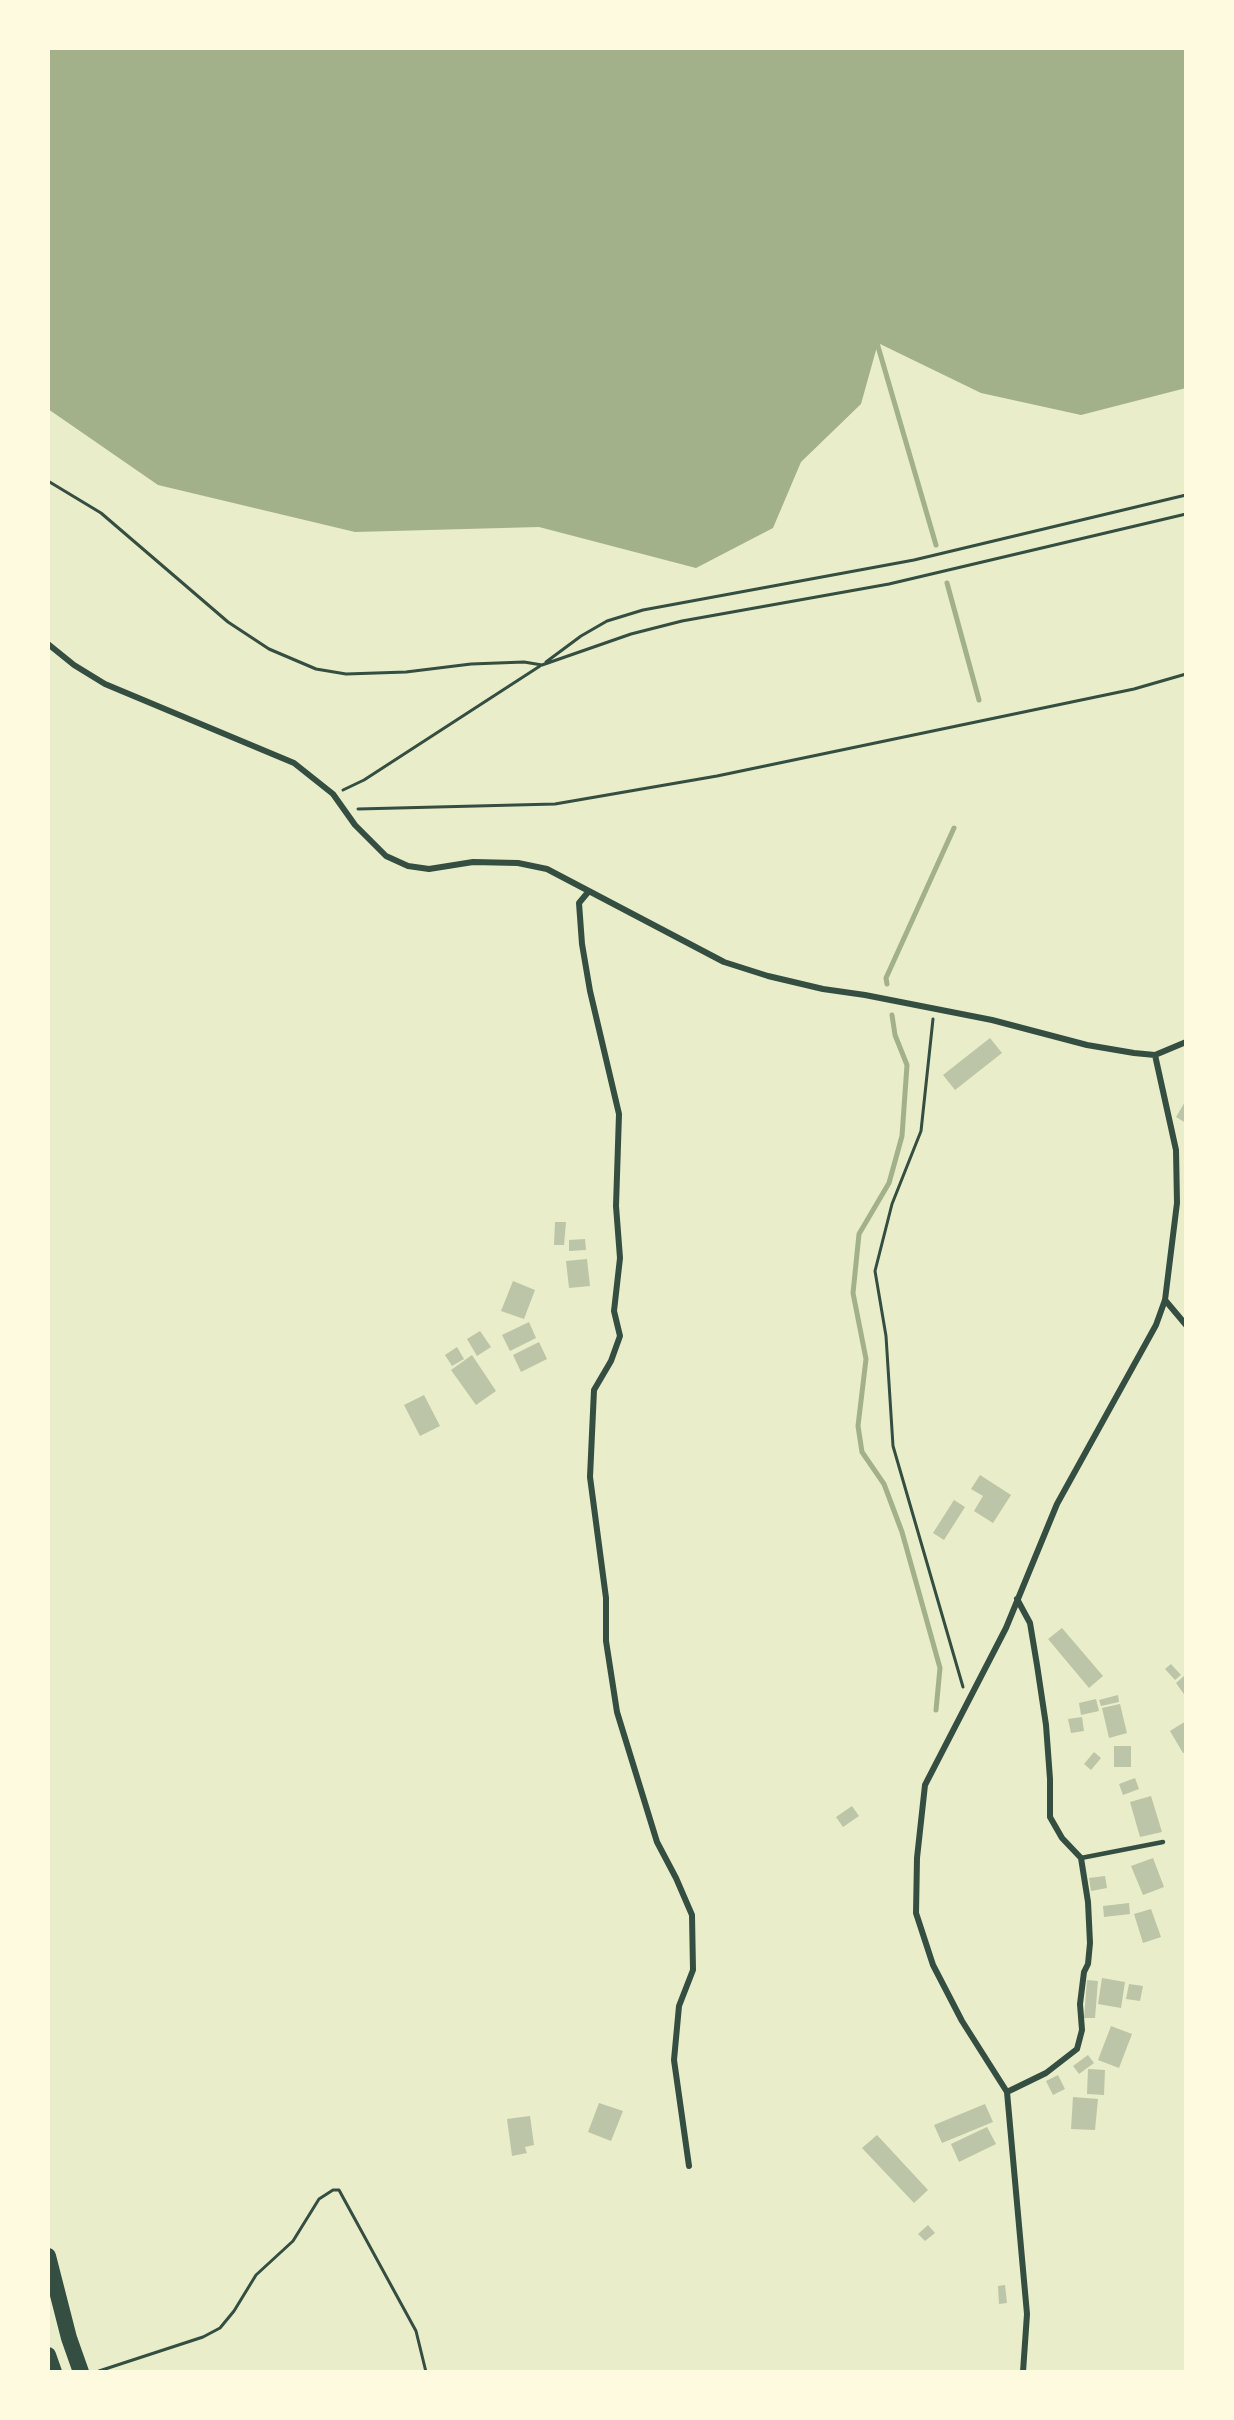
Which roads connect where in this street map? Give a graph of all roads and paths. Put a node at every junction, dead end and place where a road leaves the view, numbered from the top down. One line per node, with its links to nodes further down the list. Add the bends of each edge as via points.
1 (48, 481): 5 (path, via 101,513 228,622 269,649 316,669 346,674 471,664)
2 (1186, 495): 5 (path, via 914,560 643,610 607,621)
3 (1186, 514): 5 (path, via 889,584 682,621)
4 (48, 644): 7 (street, via 105,684 294,763)
5 (542, 665): 7 (path, via 364,780)
6 (1186, 674): 8 (path, via 1134,689 728,774 555,804)
7 (333, 794): 8 (street)
8 (345, 810): 9 (street, via 386,856 408,866 429,869 473,862 518,863 547,869)
9 (589, 891): 10 (street, via 724,962 812,986); 20 (street, via 579,903 582,944 620,1114 616,1206 620,1258 614,1311 620,1336 594,1390 591,1477 606,1598 606,1641 617,1712 657,1842 692,1915 693,1970 679,2006 674,2060)
10 (934, 1009): 12 (street, via 1088,1045); 16 (path, via 921,1131 892,1204 875,1271 886,1336 893,1446)
11 (1186, 1042): 12 (street)
12 (1155, 1055): 13 (street, via 1176,1150 1177,1203)
13 (1165, 1300): 14 (street); 15 (street, via 1156,1325 1057,1504)
14 (1186, 1325)
15 (1017, 1599): 16 (street, via 974,1695); 18 (street, via 1030,1623 1037,1665 1046,1725 1050,1817 1062,1838)
16 (967, 1702): 19 (street, via 925,1785 916,1913 933,1965)
17 (1163, 1842): 18 (lane)
18 (1081, 1858): 19 (street, via 1090,1943 1077,2049 1046,2073)
19 (1006, 2092): 27 (street, via 1027,2314)
20 (689, 2166)
21 (48, 2256): 24 (highway)
22 (48, 2355): 23 (highway)
23 (54, 2372)
24 (81, 2372)
25 (94, 2372): 26 (path, via 220,2328 256,2275 293,2241 319,2199 333,2190 339,2190 416,2331)
26 (426, 2372)
27 (1023, 2372)

